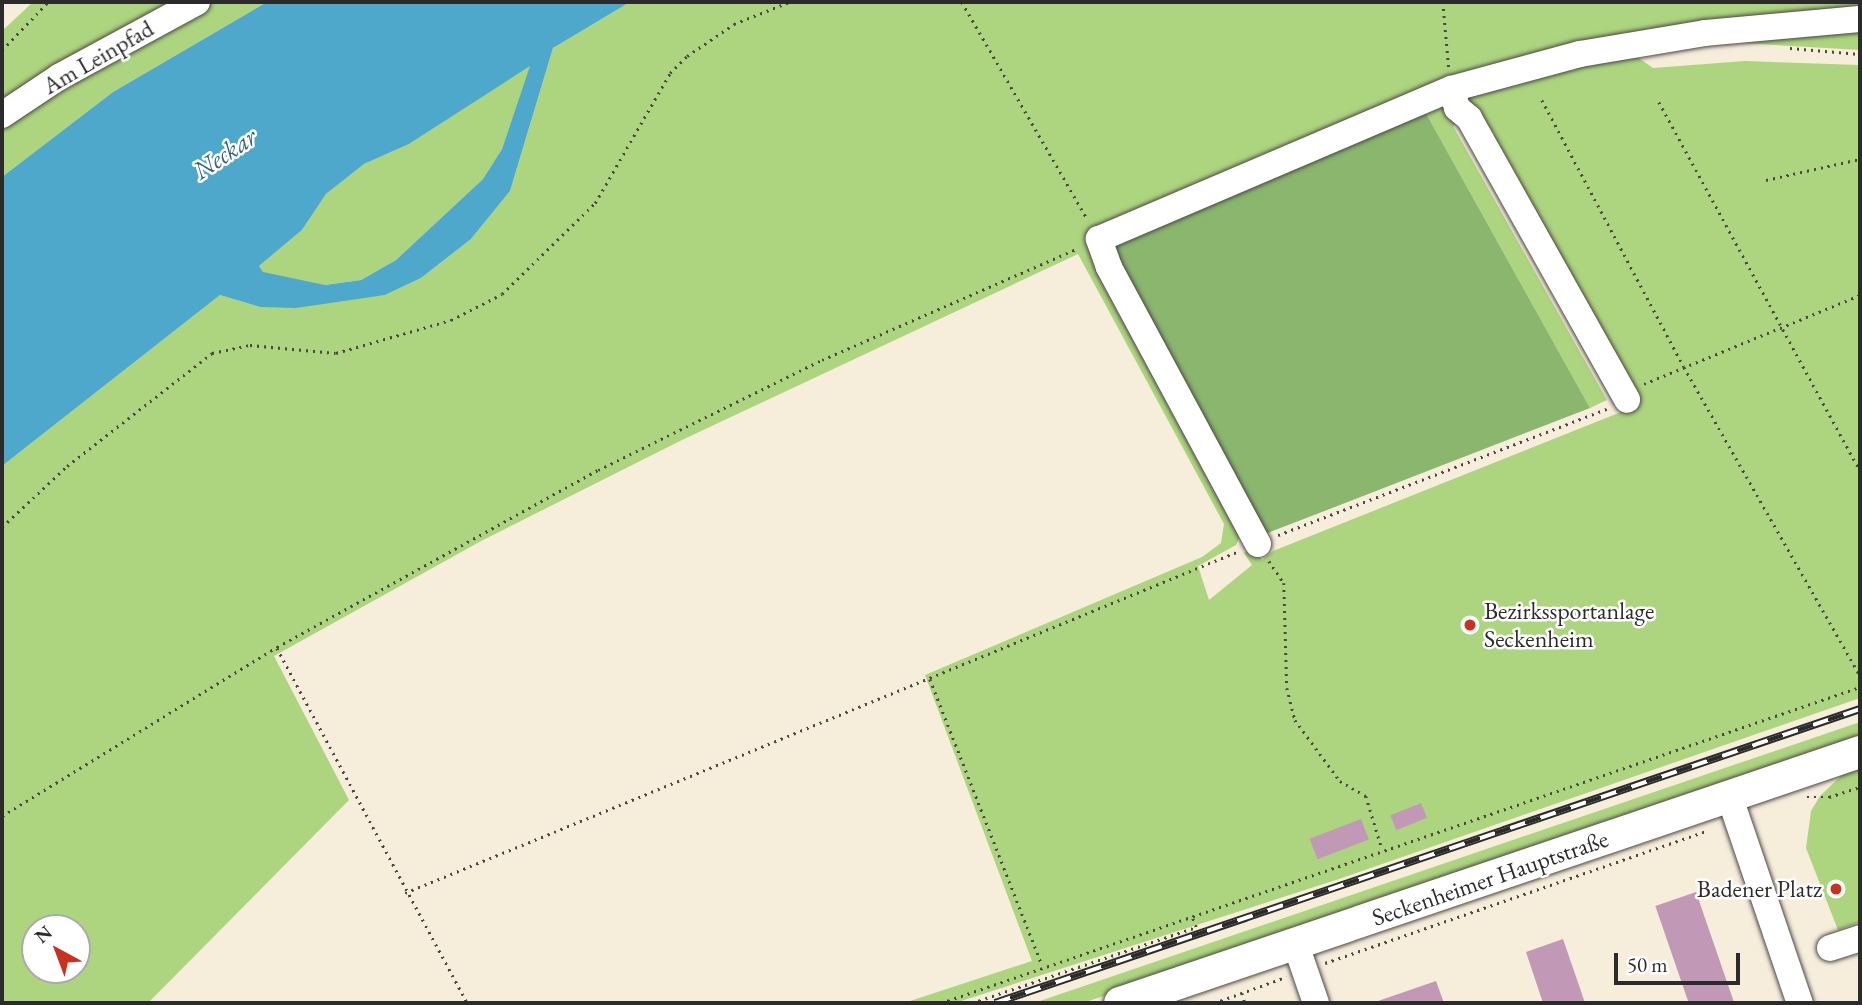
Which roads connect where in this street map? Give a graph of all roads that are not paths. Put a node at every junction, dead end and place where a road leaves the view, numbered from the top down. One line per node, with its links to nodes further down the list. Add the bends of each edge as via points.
1 (197, 2): 4 (street, Am Leinpfad, via 59,77)
2 (1860, 19): 3 (street, via 1705,33 1580,54)
3 (1451, 89): 5 (street, via 1457,108 1469,118); 6 (street, via 1099,239 1109,267)
4 (2, 115)
5 (1626, 395)
6 (1258, 544)
7 (1860, 752): 8 (main road, Seckenheimer Hauptstraße)
8 (1733, 805): 11 (main road, Seckenheimer Hauptstraße); 14 (street)
9 (1860, 938): 10 (street)
10 (1830, 948)
11 (1300, 958): 12 (main road, Seckenheimer Hauptstraße); 13 (street)
12 (1120, 1003)
13 (1316, 1003)
14 (1800, 1003)

